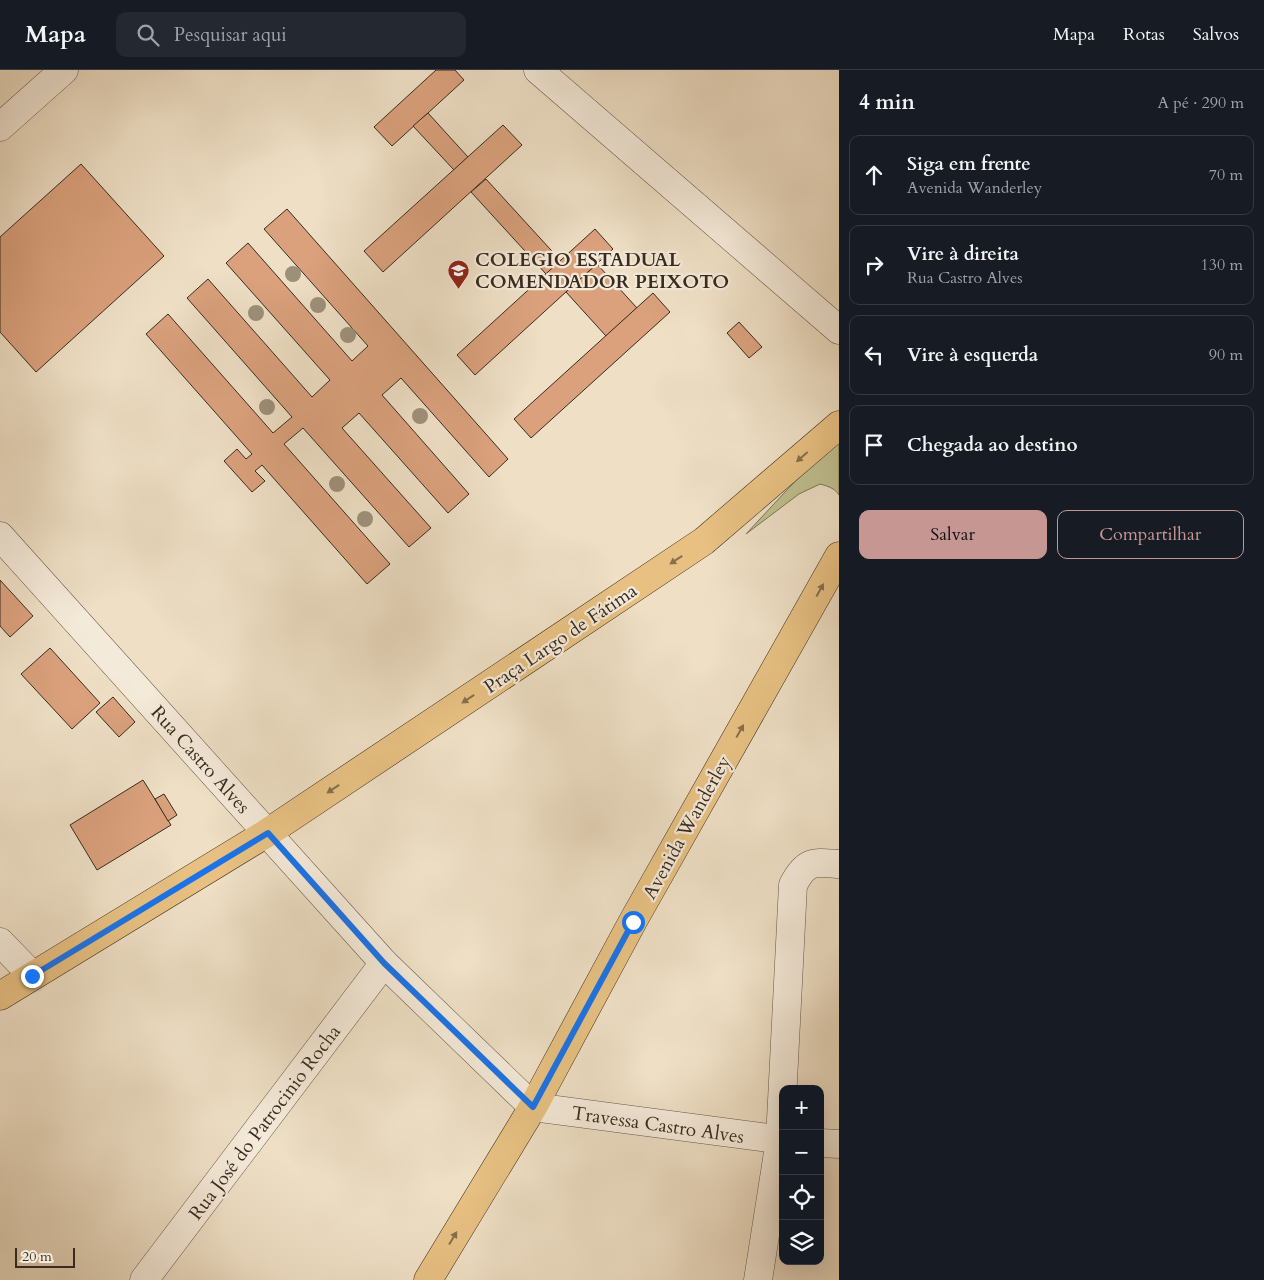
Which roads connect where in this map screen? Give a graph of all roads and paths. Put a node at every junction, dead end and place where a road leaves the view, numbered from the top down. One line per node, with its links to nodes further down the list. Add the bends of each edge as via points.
1 (64, 70): 3 (street)
2 (538, 70): 4 (street)
3 (0, 127)
4 (839, 330)
5 (839, 425): 8 (main road, Praça Largo de Fátima, one-way to 8, via 704,541)
6 (0, 536): 8 (street, Rua Castro Alves)
7 (839, 556): 14 (main road, Avenida Wanderley, one-way to 7)
8 (268, 833): 11 (street, Rua Castro Alves); 12 (main road, Praça Largo de Fátima)
9 (839, 864): 15 (street, via 807,865 793,885)
10 (0, 942): 12 (street)
11 (384, 963): 14 (street, Rua Castro Alves); 20 (street, Rua José do Patrocinio Rocha)
12 (32, 976): 13 (main road, Praça Largo de Fátima)
13 (0, 996)
14 (533, 1107): 16 (street, Travessa Castro Alves); 21 (main road, Avenida Wanderley, one-way to 14)
15 (781, 1130)
16 (779, 1140)
17 (824, 1143): 18 (street)
18 (839, 1144)
19 (779, 1152): 22 (street)
20 (144, 1280)
21 (428, 1280)
22 (758, 1280)

